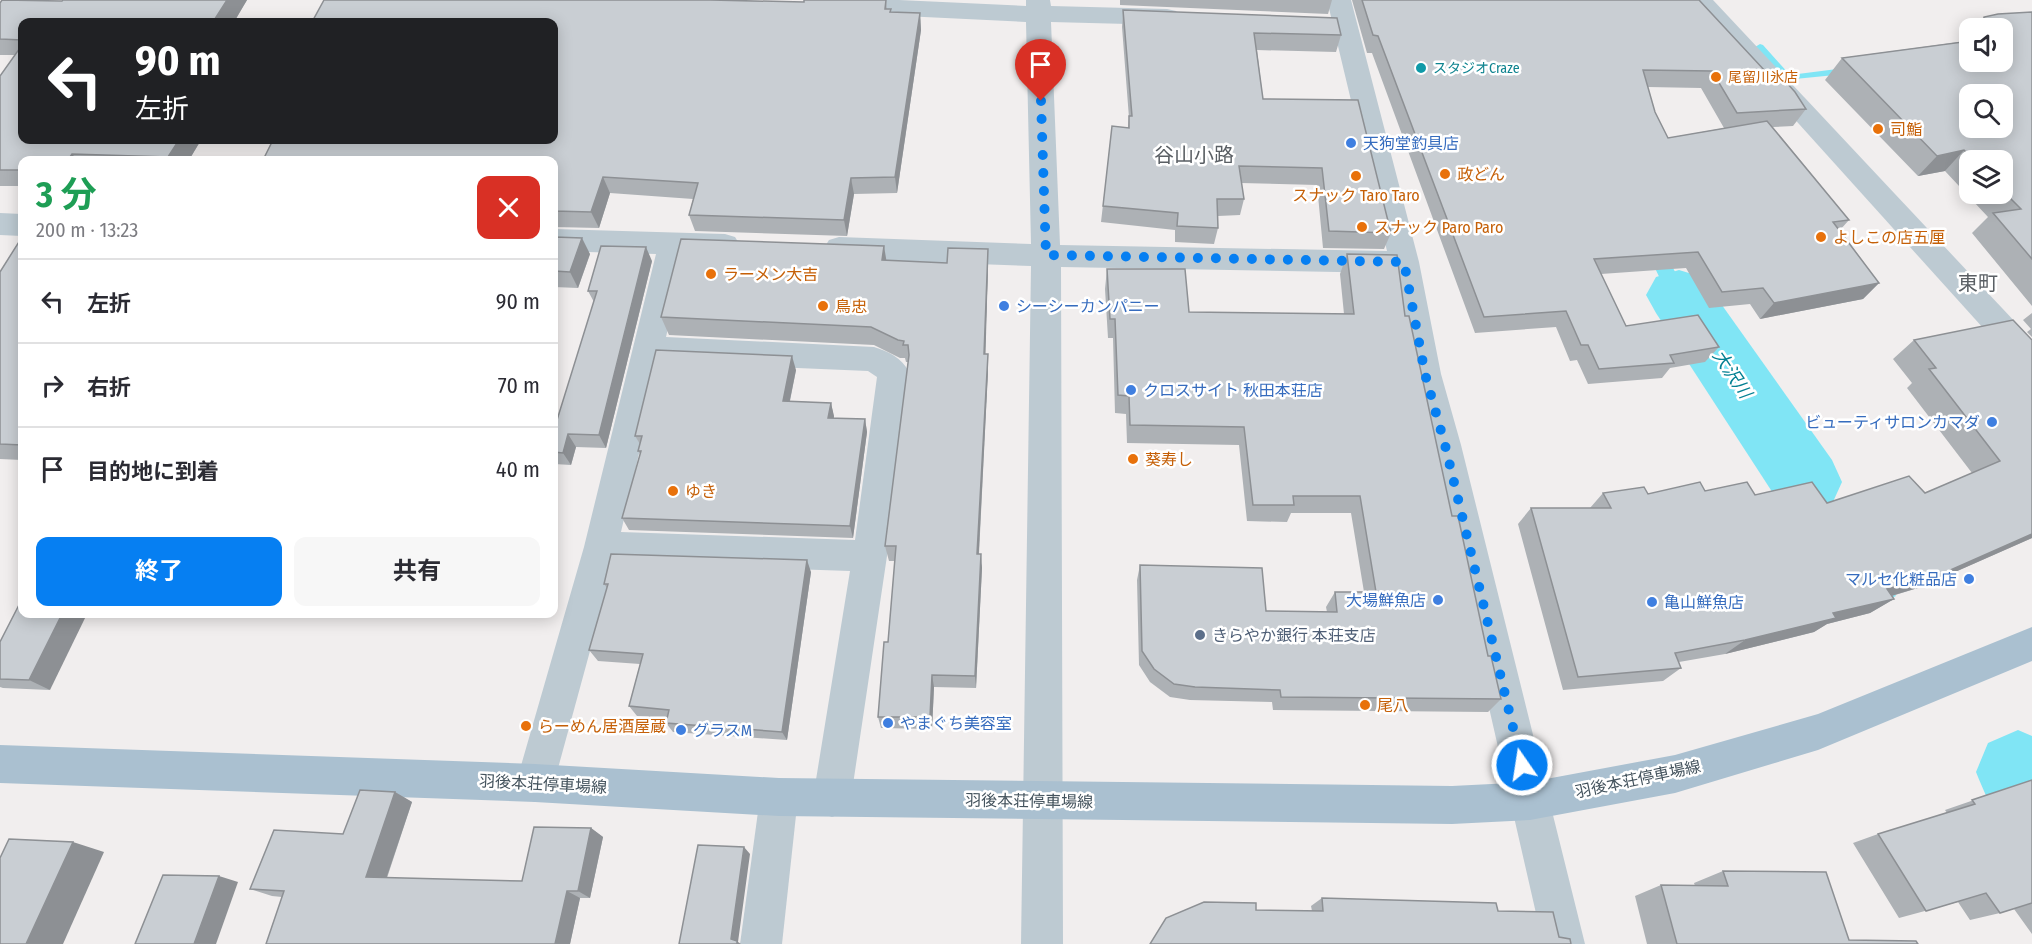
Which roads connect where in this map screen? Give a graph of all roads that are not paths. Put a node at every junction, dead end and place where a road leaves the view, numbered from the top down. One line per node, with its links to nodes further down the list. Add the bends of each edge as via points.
1 (1699, 0): 15 (street)
2 (822, 4): 3 (street, via 996,14)
3 (1038, 6): 5 (street); 12 (street)
4 (1336, 16): 13 (street)
5 (1193, 18)
6 (0, 224): 7 (street)
7 (18, 225)
8 (558, 240): 9 (street)
9 (673, 243): 10 (street); 14 (street)
10 (754, 246)
11 (813, 247): 12 (street)
12 (1046, 255): 13 (street); 23 (street)
13 (1404, 262): 24 (street, via 1425,374)
14 (648, 349): 16 (street); 17 (street, via 874,359 893,372)
15 (2032, 361)
16 (601, 547): 17 (street); 20 (street)
17 (870, 556): 22 (street)
18 (2032, 644): 24 (main road, 羽後本荘停車場線, via 1818,732 1675,774)
19 (0, 764): 20 (main road, 羽後本荘停車場線)
20 (535, 783): 21 (main road, 羽後本荘停車場線)
21 (779, 797): 22 (main road, 羽後本荘停車場線); 25 (street)
22 (832, 798): 23 (main road, 羽後本荘停車場線)
23 (1042, 801): 24 (main road, 羽後本荘停車場線, via 1452,806); 26 (street)
24 (1530, 801): 27 (street)
25 (761, 944)
26 (1042, 944)
27 (1564, 944)

